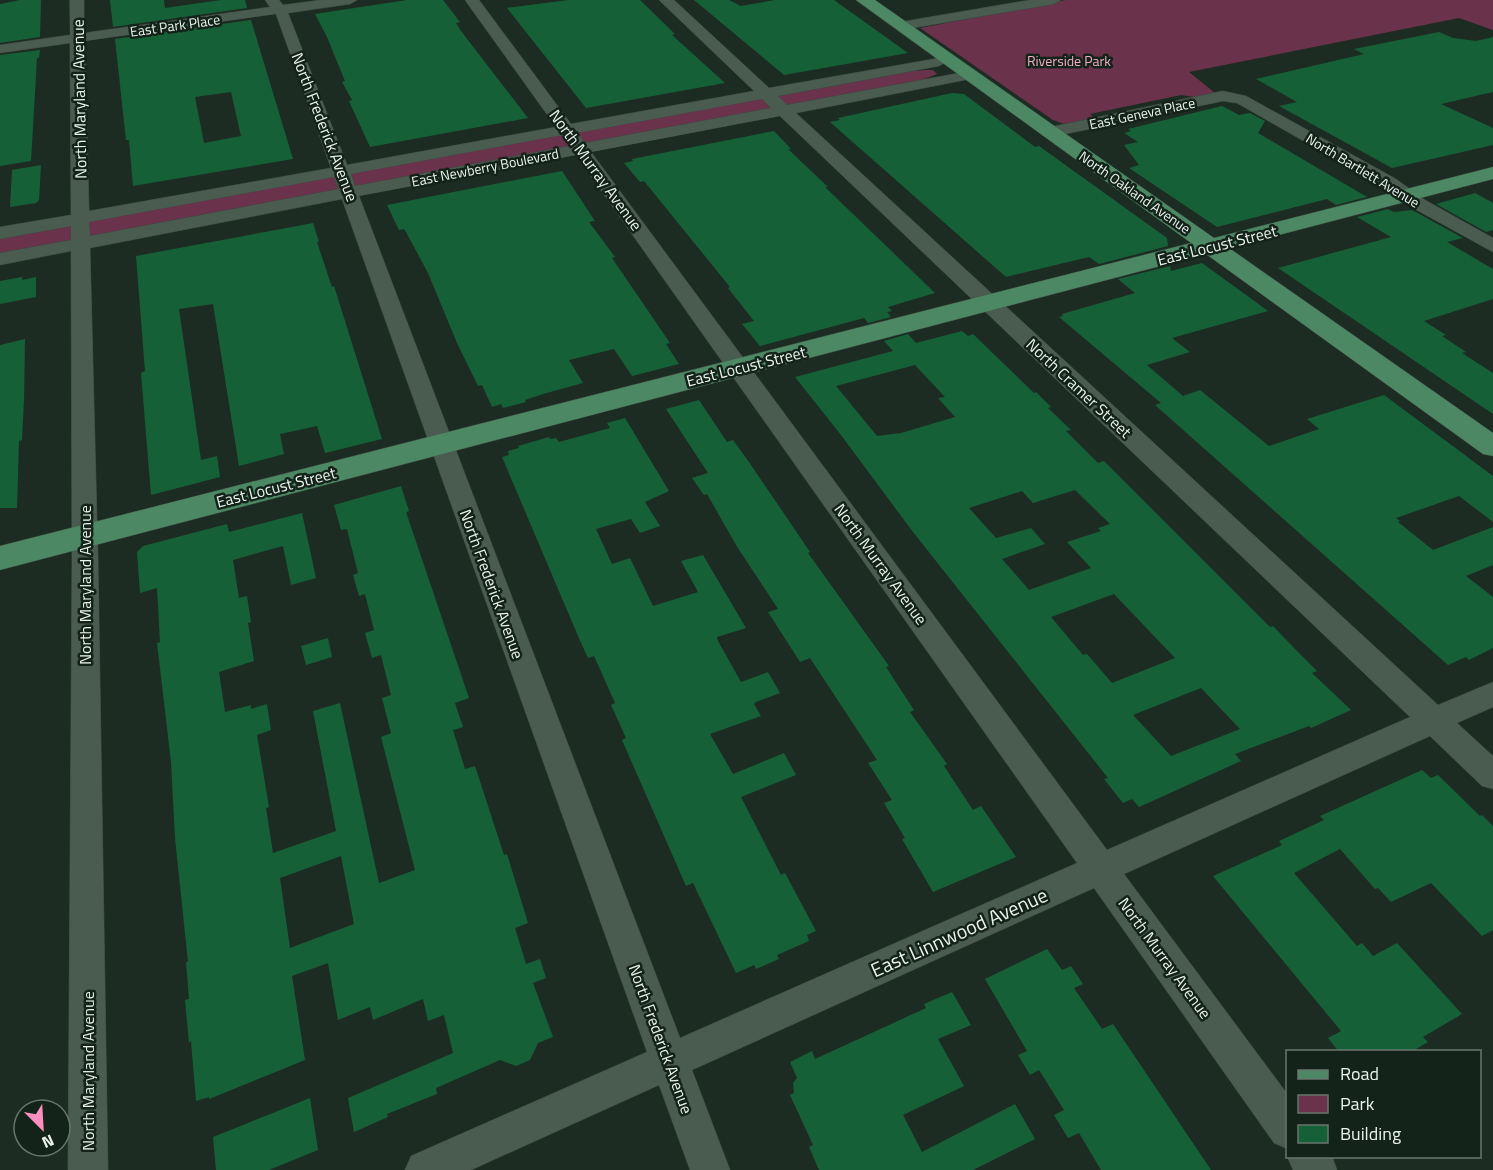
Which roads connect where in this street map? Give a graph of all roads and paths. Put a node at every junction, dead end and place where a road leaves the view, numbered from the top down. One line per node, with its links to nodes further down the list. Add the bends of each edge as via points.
1 (77, 0): 9 (street, North Maryland Avenue)
2 (350, 0): 7 (street, East Park Place)
3 (472, 0): 17 (street, North Murray Avenue)
4 (666, 0): 13 (street, North Cramer Street)
5 (864, 0): 8 (main road, North Oakland Avenue)
6 (1054, 0): 8 (street)
7 (276, 5): 9 (street, East Park Place); 19 (street, North Frederick Avenue)
8 (901, 26): 11 (main road, North Oakland Avenue)
9 (78, 38): 10 (street, East Park Place); 21 (street, North Maryland Avenue)
10 (0, 49)
11 (949, 60): 12 (main road, North Oakland Avenue); 13 (street, East Newberry Boulevard)
12 (970, 75): 15 (street, East Newberry Boulevard); 16 (main road, North Oakland Avenue)
13 (764, 94): 15 (street, North Cramer Street); 17 (street, East Newberry Boulevard)
14 (1232, 97): 16 (street, East Geneva Place); 20 (street, North Bartlett Avenue, via 1248,102)
15 (782, 111): 17 (street, East Newberry Boulevard); 27 (street, North Cramer Street)
16 (1051, 132): 24 (main road, North Oakland Avenue)
17 (574, 139): 19 (street, East Newberry Boulevard); 19 (street, East Newberry Boulevard); 28 (street, North Murray Avenue)
18 (1493, 173): 20 (main road, East Locust Street)
19 (346, 182): 21 (street, East Newberry Boulevard); 23 (street, East Newberry Boulevard); 29 (street, North Frederick Avenue)
20 (1407, 196): 24 (main road, East Locust Street); 25 (street, North Bartlett Avenue)
21 (81, 218): 22 (street, East Newberry Boulevard); 23 (street, North Maryland Avenue)
22 (0, 233)
23 (81, 244): 26 (street, East Newberry Boulevard); 31 (street, North Maryland Avenue)
24 (1211, 246): 27 (main road, East Locust Street); 30 (main road, North Oakland Avenue)
25 (1493, 246)
26 (0, 259)
27 (988, 304): 28 (main road, East Locust Street); 34 (street, North Cramer Street)
28 (740, 368): 29 (main road, East Locust Street); 36 (street, North Murray Avenue)
29 (440, 445): 31 (main road, East Locust Street); 37 (street, North Frederick Avenue)
30 (1493, 447)
31 (85, 537): 32 (main road, East Locust Street); 39 (street, North Maryland Avenue)
32 (0, 558)
33 (1493, 694): 34 (street, East Linnwood Avenue)
34 (1434, 720): 35 (street, North Cramer Street); 36 (street, East Linnwood Avenue)
35 (1493, 776)
36 (1101, 870): 37 (street, East Linnwood Avenue); 38 (street, North Murray Avenue)
37 (669, 1060): 40 (street, East Linnwood Avenue); 41 (street, North Frederick Avenue)
38 (1286, 1128)
39 (88, 1170)
40 (425, 1170)
41 (710, 1170)

